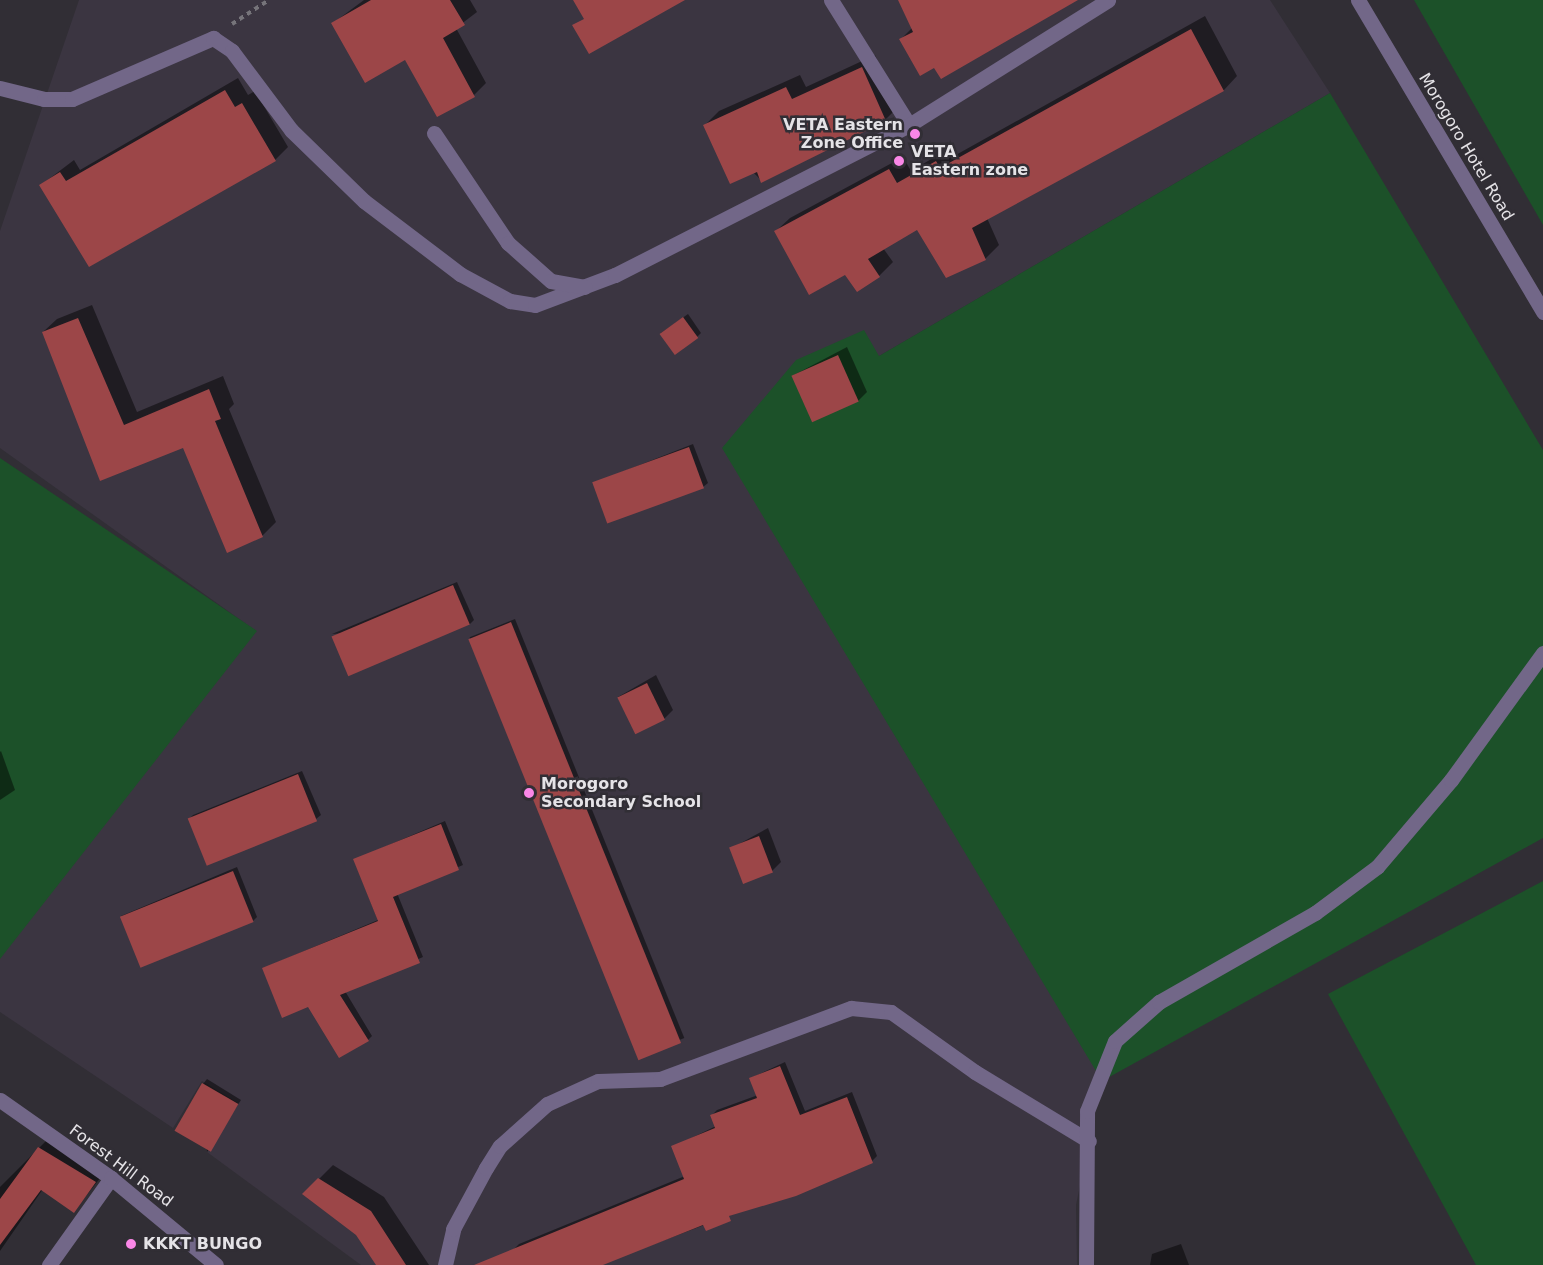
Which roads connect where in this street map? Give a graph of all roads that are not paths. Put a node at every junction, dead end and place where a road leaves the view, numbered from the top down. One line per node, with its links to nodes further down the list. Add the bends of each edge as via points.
1 (831, 0): 5 (street)
2 (1108, 0): 5 (street)
3 (1358, 0): 8 (street, Morogoro Hotel Road)
4 (0, 88): 7 (street, via 44,99 72,99 213,38 232,51 276,113 333,172 460,274 510,301 535,305)
5 (909, 125): 7 (street)
6 (434, 133): 7 (street, via 484,215 543,276 580,289)
7 (615, 275)
8 (1543, 312)
9 (1543, 653): 11 (street, via 1451,780 1377,867 1315,913 1168,996 1127,1026 1110,1048 1094,1087 1087,1111)
10 (0, 1100): 12 (street, Forest Hill Road)
11 (1089, 1142): 15 (street, via 975,1072 891,1012 851,1008 660,1079 598,1081 547,1104 508,1138 486,1168 453,1229); 16 (street, via 1083,1166)
12 (111, 1178): 13 (street); 14 (street, Forest Hill Road)
13 (49, 1265)
14 (216, 1265)
15 (445, 1265)
16 (1086, 1265)

